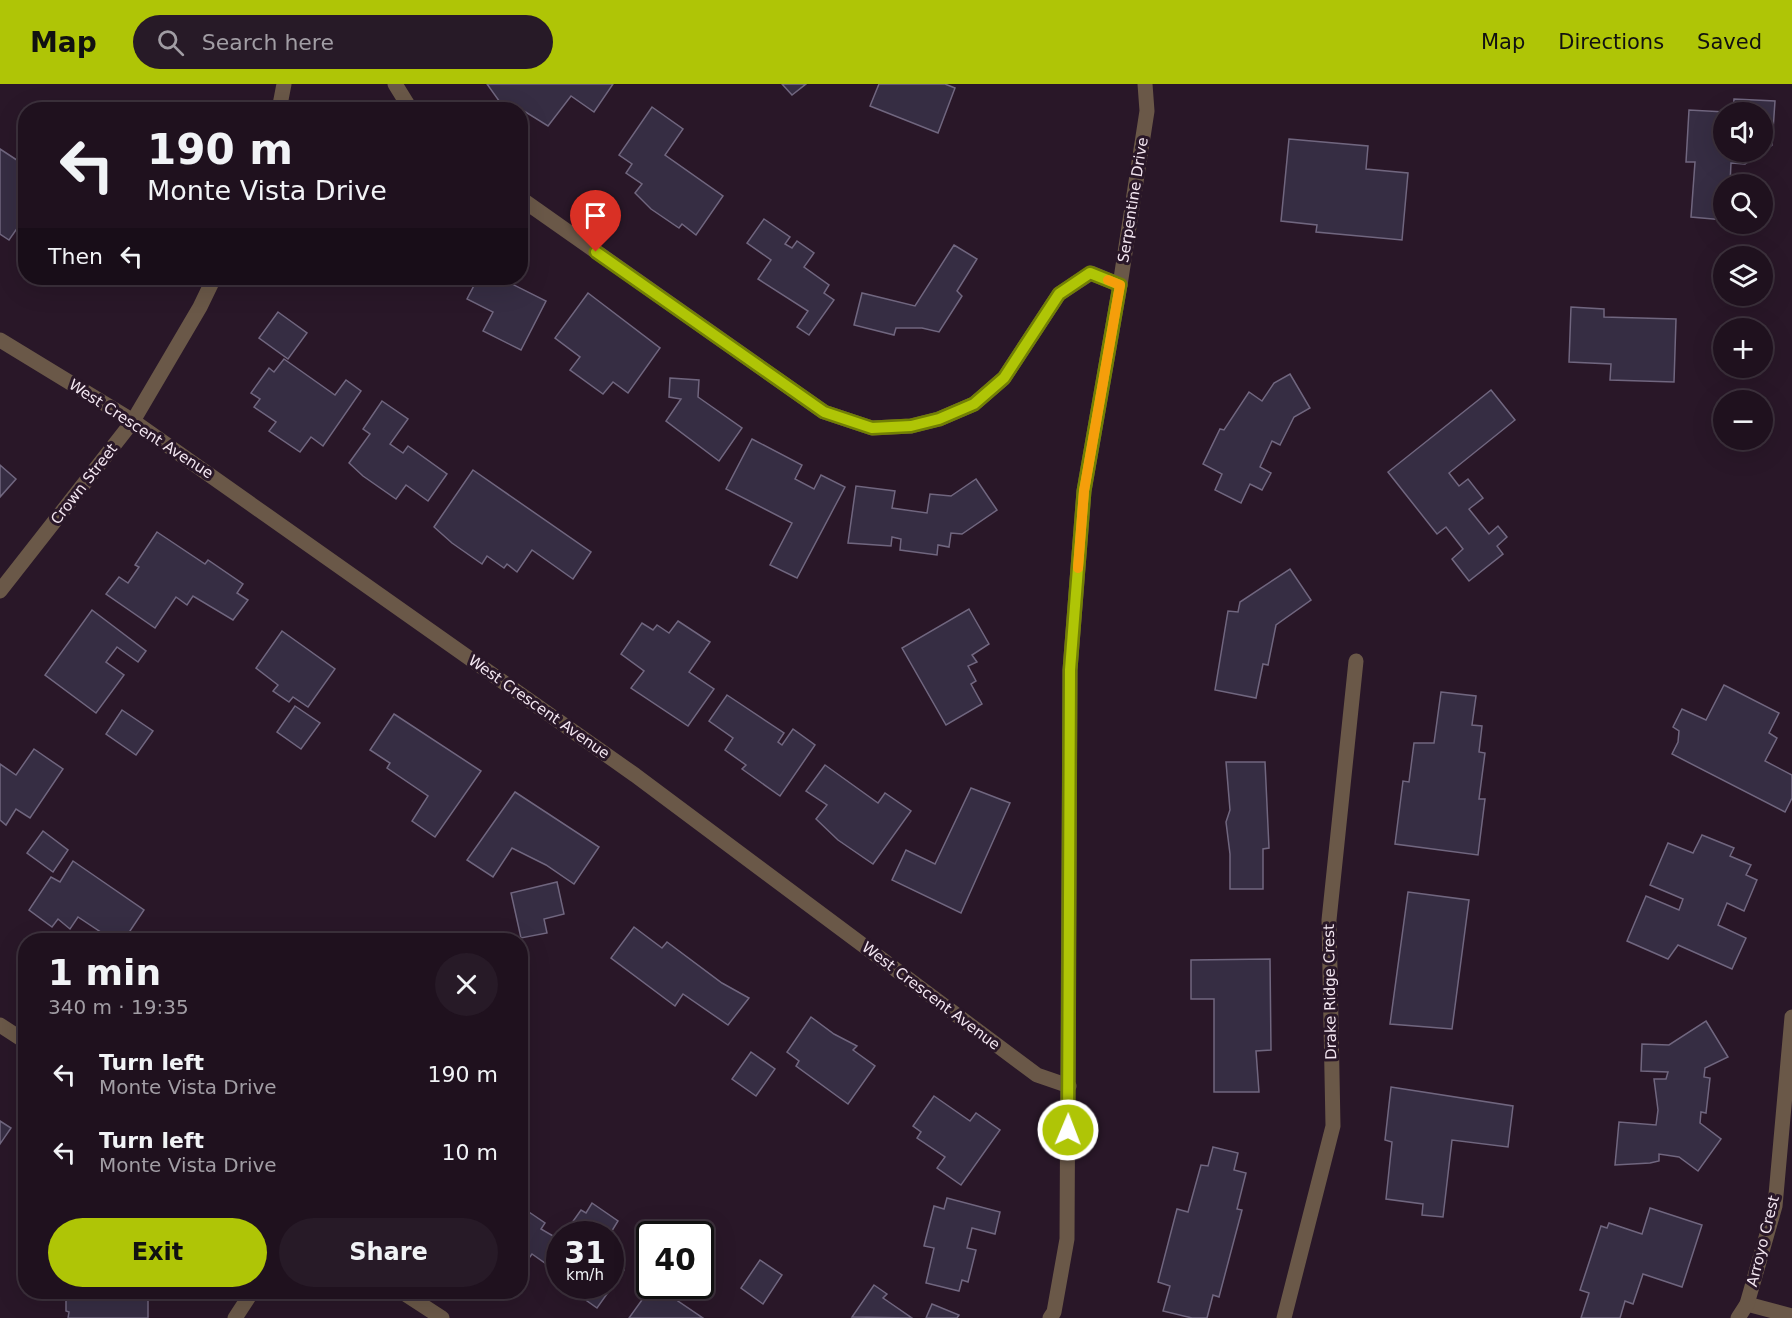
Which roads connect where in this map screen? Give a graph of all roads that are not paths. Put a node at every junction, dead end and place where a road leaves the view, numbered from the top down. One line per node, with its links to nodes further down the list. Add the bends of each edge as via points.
1 (284, 84): 4 (street)
2 (395, 84): 5 (street)
3 (1145, 84): 8 (street, Serpentine Drive, via 1147,111)
4 (281, 102)
5 (406, 102)
6 (528, 204): 8 (street, via 824,412 872,428 911,426 974,404 1004,378 1059,294 1090,273)
7 (211, 285): 10 (street, Crown Street)
8 (1120, 285): 16 (street, Serpentine Drive, via 1084,491 1070,670)
9 (0, 340): 10 (street, West Crescent Avenue)
10 (133, 421): 11 (street, Crown Street); 16 (street, West Crescent Avenue, via 635,775 1037,1075)
11 (0, 591)
12 (1356, 661): 24 (street, Drake Ridge Crest, via 1329,920 1333,1126)
13 (1792, 1017): 19 (street, Arroyo Crest, via 1775,1206)
14 (0, 1025): 15 (street)
15 (18, 1037)
16 (1069, 1086): 23 (street, Serpentine Drive, via 1067,1239)
17 (247, 1299): 21 (street)
18 (412, 1299): 22 (street)
19 (1747, 1304): 20 (street); 25 (street, Arroyo Crest)
20 (1792, 1316)
21 (235, 1318)
22 (441, 1318)
23 (1050, 1318)
24 (1284, 1318)
25 (1738, 1318)

